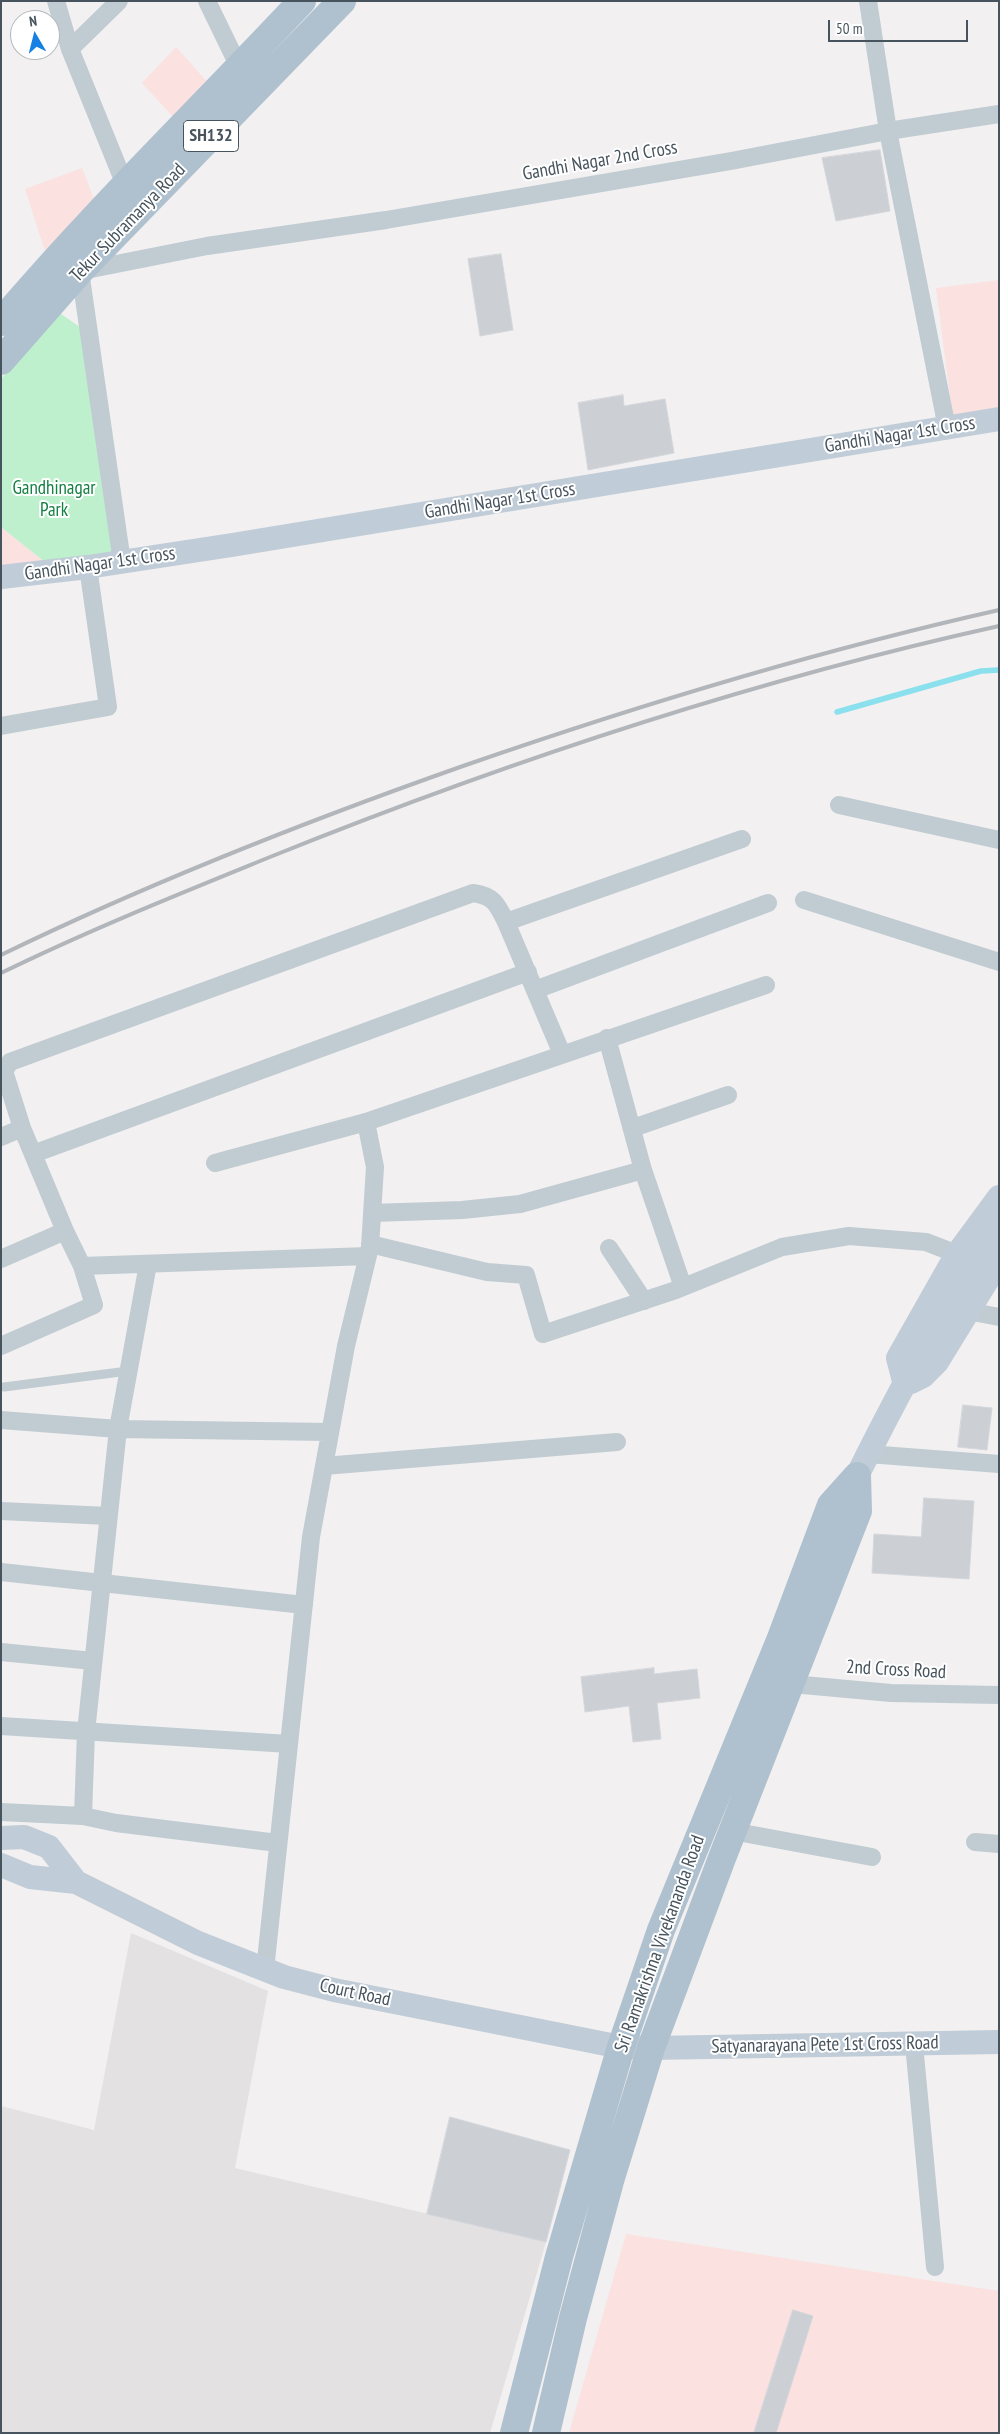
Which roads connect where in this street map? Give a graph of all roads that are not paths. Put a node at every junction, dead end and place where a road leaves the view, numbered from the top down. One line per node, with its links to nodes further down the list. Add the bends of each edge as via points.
1 (56, 1): 7 (street)
2 (119, 1): 7 (street)
3 (207, 1): 8 (street)
4 (302, 1): 8 (main road, SH132)
5 (342, 1): 12 (main road, Tekur Subramanya Road / SH132)
6 (868, 1): 10 (street)
7 (70, 49): 11 (street)
8 (239, 67): 11 (main road, SH132)
9 (999, 114): 10 (street, Gandhi Nagar 2nd Cross)
10 (888, 131): 14 (street, Gandhi Nagar 2nd Cross, via 386,220 208,246); 18 (street)
11 (131, 178): 12 (street); 13 (main road, Tekur Subramanya Road / SH132)
12 (139, 213): 14 (main road, Tekur Subramanya Road / SH132)
13 (57, 257): 14 (street); 15 (main road, Tekur Subramanya Road / SH132)
14 (80, 271): 16 (main road, Tekur Subramanya Road / SH132); 19 (street)
15 (1, 322)
16 (1, 361)
17 (999, 419): 18 (street, Gandhi Nagar 1st Cross)
18 (947, 428): 19 (street, Gandhi Nagar 1st Cross)
19 (122, 562): 20 (street, Gandhi Nagar 1st Cross)
20 (88, 567): 21 (street, Gandhi Nagar 1st Cross); 22 (street, via 108,707)
21 (1, 577)
22 (1, 726)
23 (839, 804): 25 (street)
24 (742, 839): 28 (street)
25 (999, 840)
26 (804, 900): 29 (street)
27 (768, 903): 32 (street)
28 (506, 922): 30 (street); 37 (street, via 496,902 473,892 10,1062 4,1071)
29 (999, 962)
30 (528, 972): 32 (street); 40 (street)
31 (766, 985): 33 (street)
32 (535, 990): 34 (street)
33 (607, 1038): 34 (street); 38 (street)
34 (562, 1054): 36 (street)
35 (728, 1095): 38 (street)
36 (366, 1122): 41 (street); 44 (street, via 375,1167)
37 (22, 1128): 39 (street); 40 (street)
38 (633, 1128): 42 (street)
39 (1, 1137)
40 (33, 1154): 46 (street)
41 (216, 1163)
42 (643, 1170): 44 (street, via 520,1204); 54 (street)
43 (999, 1197): 49 (street)
44 (372, 1213): 48 (street)
45 (999, 1230): 60 (street, Sri Ramakrishna Vivekananda Road, via 975,1264)
46 (65, 1231): 50 (street); 53 (street)
47 (609, 1248): 55 (street)
48 (369, 1250): 52 (street); 55 (street, via 487,1272 526,1275 543,1334); 64 (street)
49 (957, 1254): 54 (street, via 926,1242 849,1236 782,1247); 60 (street, via 898,1358)
50 (1, 1259)
51 (999, 1261): 56 (street)
52 (148, 1264): 53 (street); 59 (street)
53 (82, 1266): 58 (street, via 94,1305)
54 (683, 1287): 55 (street)
55 (644, 1301)
56 (967, 1312): 57 (street); 60 (street, via 931,1370)
57 (999, 1317)
58 (1, 1346)
59 (128, 1371): 61 (lane); 63 (street)
60 (905, 1385): 67 (street, Sri Ramakrishna Vivekananda Road)
61 (4, 1387)
62 (1, 1420): 63 (street)
63 (118, 1429): 64 (street); 70 (street)
64 (330, 1432): 68 (street)
65 (617, 1442): 68 (street)
66 (999, 1464): 67 (street)
67 (863, 1465): 76 (main road, Sri Ramakrishna Vivekananda Road, via 858,1511); 94 (main road, Sri Ramakrishna Vivekananda Road, via 832,1505 661,1930)
68 (324, 1466): 73 (street, via 311,1537)
69 (1, 1511): 70 (street)
70 (108, 1516): 72 (street)
71 (1, 1572): 72 (street)
72 (103, 1583): 73 (street); 75 (street)
73 (304, 1605): 80 (street)
74 (1, 1652): 75 (street)
75 (93, 1661): 79 (street)
76 (792, 1684): 77 (street, 2nd Cross Road, via 891,1693); 83 (main road, Sri Ramakrishna Vivekananda Road)
77 (999, 1695)
78 (1, 1726): 79 (street)
79 (86, 1732): 80 (street); 82 (street)
80 (289, 1744): 86 (street)
81 (1, 1812): 82 (street)
82 (83, 1816): 86 (street)
83 (732, 1831): 88 (street); 95 (main road, Sri Ramakrishna Vivekananda Road)
84 (1, 1838): 90 (street, Court Road, via 24,1837 49,1847)
85 (974, 1842): 87 (street)
86 (278, 1843): 91 (street)
87 (999, 1844)
88 (872, 1857)
89 (1, 1865): 90 (street, Court Road, via 30,1877)
90 (76, 1882): 91 (street, Court Road, via 198,1943)
91 (265, 1970): 94 (street, Court Road, via 334,1990)
92 (999, 2042): 93 (street, Satyanarayana Pete 1st Cross Road)
93 (914, 2044): 95 (street, Satyanarayana Pete 1st Cross Road); 96 (street)
94 (621, 2047): 95 (street, Court Road); 97 (main road, Sri Ramakrishna Vivekananda Road, via 559,2256)
95 (651, 2048): 98 (main road, Sri Ramakrishna Vivekananda Road, via 573,2318)
96 (935, 2267)
97 (514, 2433)
98 (546, 2433)

